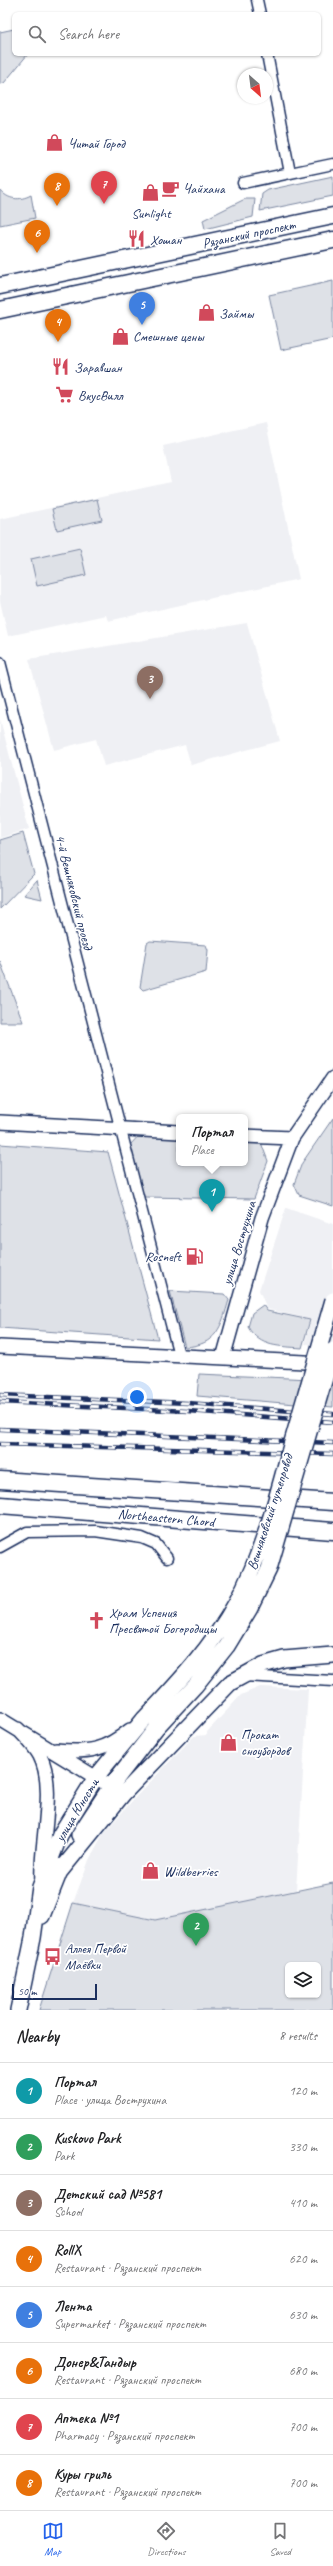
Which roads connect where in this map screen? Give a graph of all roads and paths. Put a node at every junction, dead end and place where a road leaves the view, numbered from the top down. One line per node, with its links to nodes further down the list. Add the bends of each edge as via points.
1 (257, 0): 2 (street)
2 (260, 12)
3 (267, 56): 5 (street)
4 (333, 164): 5 (street)
5 (290, 173): 6 (street)
6 (243, 183)
7 (333, 216): 9 (main road, Рязанский проспект)
8 (333, 240): 10 (main road, Рязанский проспект)
9 (0, 286)
10 (0, 310)
11 (0, 662): 16 (street, 4-й Вешняковский проезд)
12 (333, 1078): 14 (street, улица Вострухина)
13 (333, 1091): 14 (street)
14 (317, 1100): 19 (street, улица Вострухина)
15 (0, 1122): 16 (street)
16 (120, 1129): 17 (street); 23 (street, 4-й Вешняковский проезд)
17 (176, 1132)
18 (248, 1136): 19 (street)
19 (292, 1138): 24 (street, улица Вострухина, via 262,1218)
20 (333, 1300): 36 (main road, Вешняковский путепровод, bridge, via 276,1501 254,1565 216,1637)
21 (0, 1347): 23 (street)
22 (333, 1350): 36 (main road, Вешняковский путепровод, bridge, via 269,1569 250,1608 227,1646 195,1686)
23 (179, 1355): 24 (street)
24 (223, 1358): 25 (street)
25 (333, 1363)
26 (0, 1480): 27 (main road, Northeastern Chord)
27 (333, 1502)
28 (0, 1505): 29 (main road, Northeastern Chord)
29 (333, 1531)
30 (0, 1547): 31 (street, via 27,1532 95,1531 142,1538 156,1544)
31 (167, 1558)
32 (333, 1655): 33 (main road, via 284,1659 263,1665)
33 (242, 1676): 34 (street); 40 (main road, via 230,1683)
34 (333, 1681)
35 (0, 1719): 37 (street)
36 (150, 1723): 38 (street, via 102,1749 79,1752); 39 (main road, улица Юности); 40 (main road, улица Юности)
37 (18, 1730): 38 (street); 41 (street, via 40,1756 45,1771 47,1792 40,1862)
38 (52, 1750): 39 (street)
39 (96, 1777): 40 (street); 41 (main road, улица Юности, via 60,1835)
40 (117, 1790): 42 (main road, улица Юности, via 58,1874)
41 (42, 1883): 42 (main road, улица Юности)
42 (33, 1938): 43 (main road, улица Юности)
43 (18, 2010)

